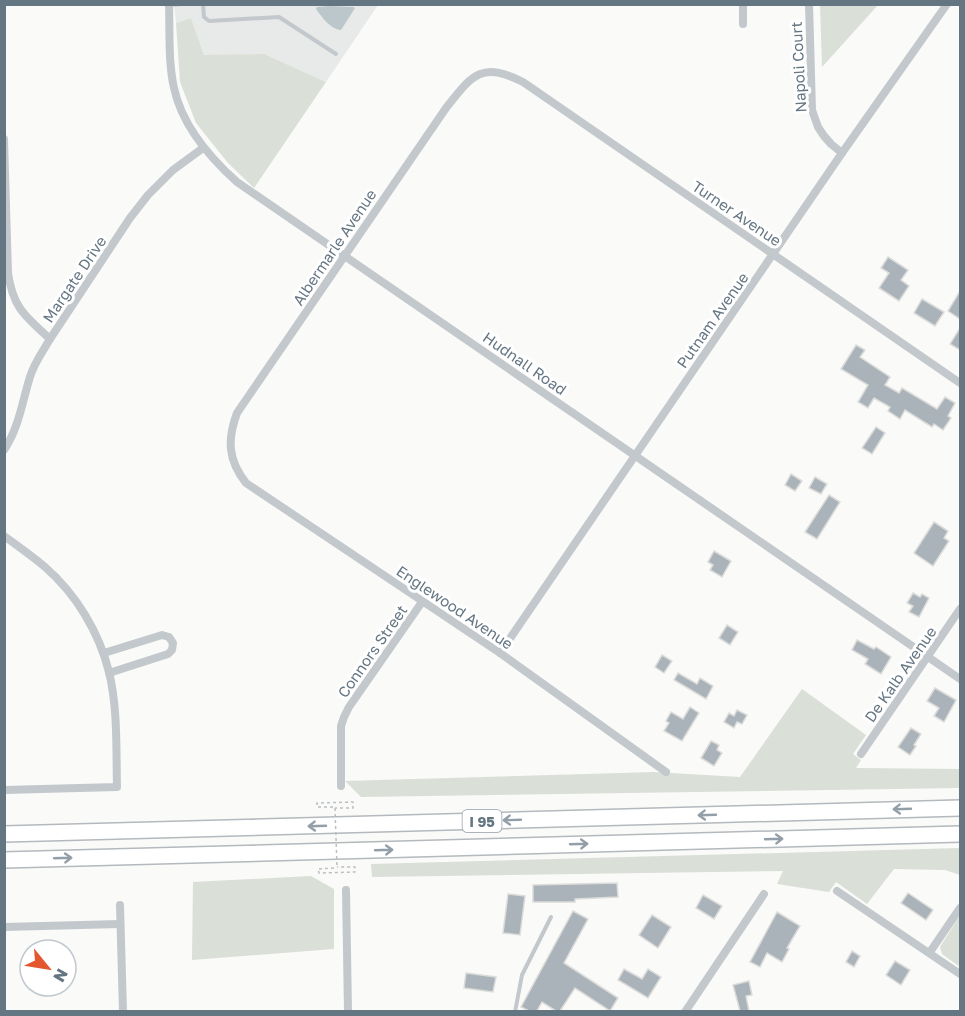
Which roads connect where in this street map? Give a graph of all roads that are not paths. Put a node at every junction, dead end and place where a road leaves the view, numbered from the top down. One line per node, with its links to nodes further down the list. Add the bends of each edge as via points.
1 (181, 4): 6 (lane)
2 (203, 4): 8 (lane, via 204,17 209,21 279,16)
3 (743, 4): 7 (street)
4 (809, 4): 12 (street, Napoli Court, via 812,110 824,136)
5 (947, 4): 12 (street, Putnam Avenue)
6 (169, 5): 11 (street, Hudnall Road, via 174,87 185,118)
7 (743, 24)
8 (336, 54)
9 (495, 72): 13 (street, Turner Avenue, via 523,82); 14 (street, Albermarle Avenue, via 475,76 466,83)
10 (4, 139): 15 (street, via 10,288 24,316)
11 (203, 148): 14 (street, Hudnall Road, via 237,182); 15 (street, Margate Drive, via 148,195)
12 (842, 153): 13 (street, Putnam Avenue)
13 (773, 254): 16 (street, Turner Avenue); 18 (street, Putnam Avenue)
14 (345, 256): 18 (street, Hudnall Road); 19 (street, Albermarle Avenue, via 237,413 230,439)
15 (50, 339): 17 (street, Margate Drive, via 30,375 16,427)
16 (960, 383)
17 (4, 450)
18 (635, 455): 24 (street, Putnam Avenue); 25 (street, Hudnall Road)
19 (233, 462): 21 (street, Englewood Avenue, via 246,483)
20 (4, 536): 23 (street, via 60,581 86,617)
21 (422, 602): 24 (street, Englewood Avenue); 30 (street, Connors Street, via 344,717)
22 (960, 609): 25 (street, De Kalb Avenue)
23 (104, 653): 26 (street); 26 (street, via 162,635 172,643 168,654)
24 (500, 653): 29 (street, Englewood Avenue)
25 (928, 657): 27 (street, Hudnall Road); 28 (street, De Kalb Avenue)
26 (109, 673): 31 (street, via 117,787)
27 (960, 679)
28 (861, 754)
29 (666, 772)
30 (340, 786)
31 (4, 790)
32 (960, 808): 33 (highway, I 95, one-way to 33)
33 (4, 834)
34 (960, 834): 35 (highway, I 95, one-way to 34)
35 (4, 860)
36 (346, 890): 47 (street)
37 (837, 891): 44 (street)
38 (764, 894): 49 (street)
39 (120, 905): 42 (street)
40 (960, 908): 44 (street)
41 (551, 917): 48 (lane, via 522,975)
42 (120, 924): 43 (street); 46 (street)
43 (4, 927)
44 (930, 952): 45 (street)
45 (960, 974)
46 (123, 1011)
47 (348, 1011)
48 (515, 1011)
49 (685, 1011)

